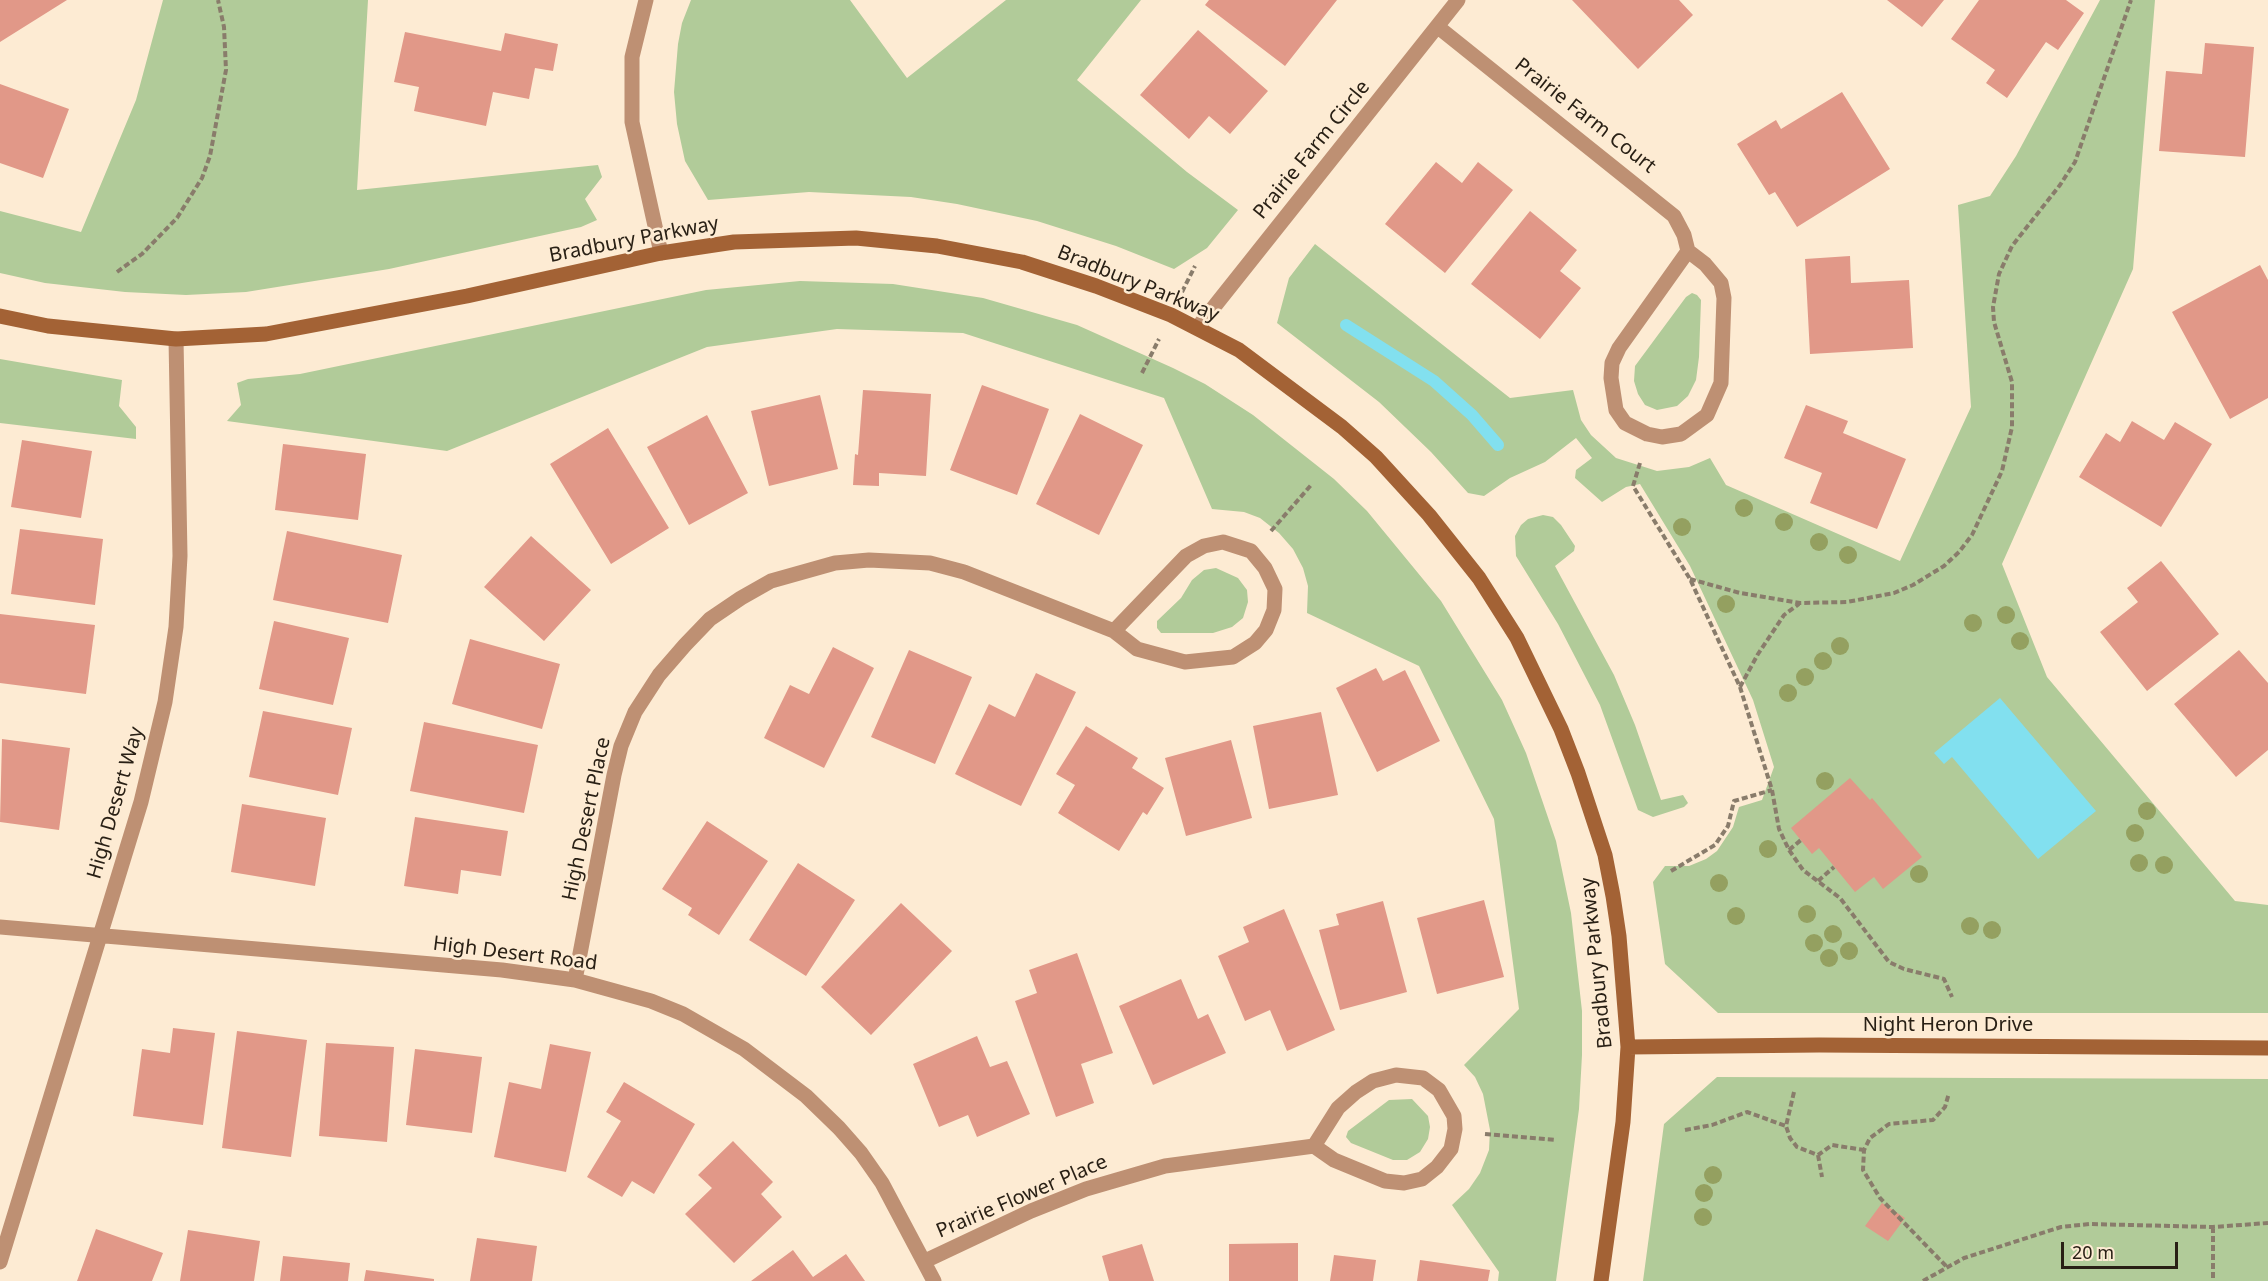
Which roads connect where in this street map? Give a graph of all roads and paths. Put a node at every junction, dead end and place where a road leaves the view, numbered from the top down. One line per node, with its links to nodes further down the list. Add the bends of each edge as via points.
1 (218, 0): 8 (path, via 226,70 210,156 202,178 177,218 142,254)
2 (646, 0): 7 (street, via 632,57 632,122)
3 (1458, 0): 5 (street, Prairie Farm Circle)
4 (2131, 0): 16 (path, via 2075,162 2012,246 1999,274 1994,321 2012,382 2012,427 2002,471 1972,535 1944,566 1913,585 1874,598)
5 (1438, 27): 6 (street, Prairie Farm Court, via 1662,204 1674,216); 10 (street, Prairie Farm Circle)
6 (1688, 251): 6 (street, Prairie Farm Court, via 1612,363 1616,410 1625,423 1662,437 1681,434 1707,415 1721,383 1724,298 1720,283)
7 (661, 253): 10 (street, Bradbury Parkway, via 734,242 815,237 925,245 1045,269); 11 (street, Bradbury Parkway, via 307,327 266,334)
8 (117, 272)
9 (0, 316): 11 (street, Bradbury Parkway, via 48,326)
10 (1198, 327): 29 (street, Bradbury Parkway, via 1274,373 1376,458 1473,570 1516,638 1561,729 1605,855 1619,936)
11 (176, 339): 26 (street, High Desert Way, via 180,556 176,627 165,702 143,791)
12 (1640, 463): 15 (path, via 1633,486)
13 (1312, 484): 14 (path)
14 (1271, 531)
15 (1690, 579): 16 (path, via 1740,593); 18 (path)
16 (1800, 603): 18 (path, via 1784,615)
17 (1114, 631): 17 (street, High Desert Place, via 1137,649 1185,662 1233,657 1255,643 1266,630 1274,610 1275,589 1251,551 1223,542 1204,546 1186,556); 27 (street, High Desert Place, via 964,572 930,563 835,563 771,581 741,598 710,619 685,645 635,712 614,775)
18 (1740, 687): 19 (path)
19 (1772, 790): 21 (path, via 1779,829); 23 (path, via 1734,801 1728,826 1715,845)
20 (1801, 840): 21 (path)
21 (1789, 850): 24 (path, via 1803,870)
22 (1834, 867): 24 (path)
23 (1671, 871)
24 (1818, 881): 28 (path, via 1840,898 1889,962 1944,979)
25 (0, 927): 26 (street, High Desert Road)
26 (100, 934): 27 (street, High Desert Road); 44 (street, High Desert Way)
27 (575, 980): 43 (street, High Desert Road, via 617,990 683,1014 744,1049 797,1089 861,1153)
28 (1952, 997)
29 (1628, 1047): 30 (street, Night Heron Drive); 47 (street, Bradbury Parkway, via 1623,1122)
30 (2268, 1048)
31 (1794, 1092): 33 (path)
32 (1949, 1093): 38 (path, via 1945,1107 1933,1120 1889,1124 1870,1138)
33 (1786, 1126): 34 (path, via 1747,1112); 39 (path, via 1797,1147)
34 (1685, 1130)
35 (1485, 1134): 36 (path)
36 (1556, 1140)
37 (1314, 1146): 37 (street, via 1334,1160 1385,1181 1404,1183 1422,1179 1445,1159 1453,1139 1454,1116 1439,1090 1423,1078 1396,1075 1373,1081 1356,1092 1338,1108); 43 (street, Prairie Flower Place, via 1195,1161 1129,1175 1031,1211)
38 (1864, 1150): 39 (path, via 1832,1144); 45 (path, via 1863,1170 1880,1198)
39 (1818, 1155): 40 (path)
40 (1822, 1177)
41 (2268, 1223): 42 (path)
42 (2213, 1227): 45 (path, via 2061,1227); 49 (path)
43 (925, 1261): 46 (street, High Desert Road)
44 (0, 1262)
45 (1946, 1266): 48 (path)
46 (934, 1281)
47 (1601, 1281)
48 (1923, 1281)
49 (2213, 1281)

